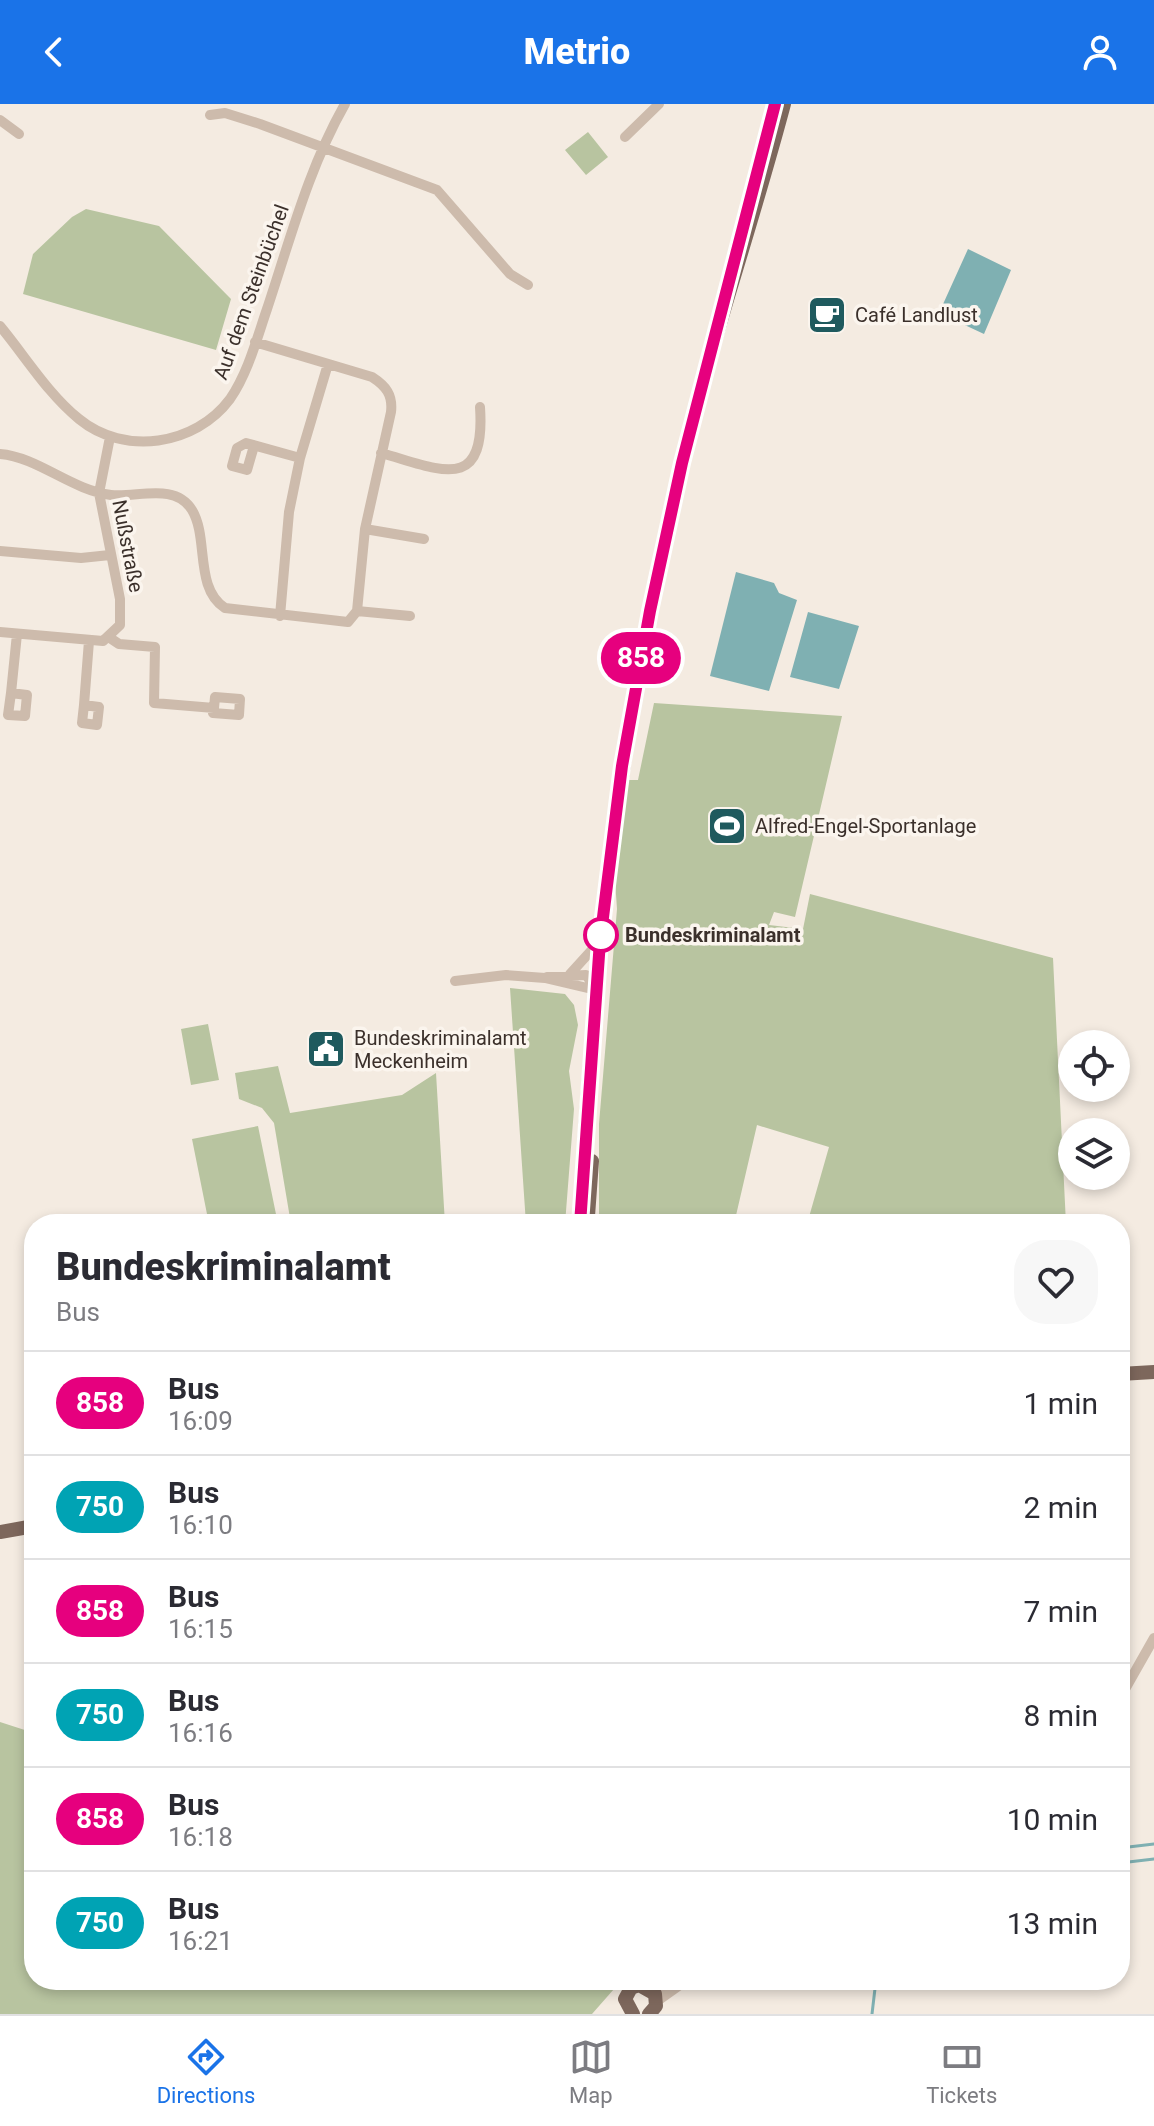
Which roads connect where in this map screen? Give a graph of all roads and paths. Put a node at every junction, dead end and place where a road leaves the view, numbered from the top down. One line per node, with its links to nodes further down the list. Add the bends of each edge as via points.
1 (345, 104): 9 (street, Auf dem Steinbüchel)
2 (659, 104): 8 (street)
3 (775, 104): 10 (main road)
4 (784, 104): 10 (main road)
5 (210, 115): 9 (street, via 225,113)
6 (0, 120): 7 (street)
7 (19, 134)
8 (625, 137)
9 (323, 146): 11 (street, via 437,190 510,274); 13 (street, Auf dem Steinbüchel)
10 (746, 227): 36 (main road, via 682,463 650,611 618,793)
11 (528, 285)
12 (0, 326): 16 (street, Auf dem Steinbüchel, via 69,410)
13 (255, 342): 14 (street); 16 (street, Auf dem Steinbüchel, via 240,383 206,423 163,441)
14 (328, 364): 18 (street, via 372,377 387,388 392,403); 20 (street)
15 (480, 407): 18 (street, via 482,432 465,468 447,471)
16 (110, 437): 21 (street, Nußstraße)
17 (254, 446): 20 (street)
18 (381, 453): 22 (street)
19 (0, 454): 21 (street)
20 (300, 458): 27 (street, via 289,512)
21 (99, 493): 25 (street, Nußstraße); 27 (street, via 178,497 193,511 216,601 234,611)
22 (365, 529): 23 (street); 26 (street)
23 (424, 539)
24 (0, 551): 25 (street, via 81,558)
25 (110, 555): 31 (street, Nußstraße, via 122,615)
26 (357, 611): 27 (street, via 348,622); 28 (street)
27 (280, 616)
28 (410, 616)
29 (0, 632): 30 (street)
30 (17, 634): 32 (street); 33 (street)
31 (110, 638): 32 (street); 35 (street, via 119,644 155,647 154,703)
32 (89, 641): 34 (street)
33 (11, 693)
34 (84, 705)
35 (214, 708)
36 (600, 941): 37 (street); 40 (main road)
37 (570, 974): 38 (street); 40 (street, via 586,975)
38 (545, 978): 39 (street, via 499,974); 40 (street)
39 (455, 981)
40 (596, 990): 41 (main road)
41 (589, 1121): 42 (main road); 43 (main road)
42 (581, 1214)
43 (588, 1214)
44 (1154, 1372): 45 (main road)
45 (1130, 1373)
46 (24, 1528): 47 (main road)
47 (0, 1532)
48 (1154, 1638): 49 (street)
49 (1130, 1680)
50 (631, 1990): 53 (main road, via 625,1999)
51 (672, 1990): 52 (street)
52 (653, 2002)
53 (633, 2014)

